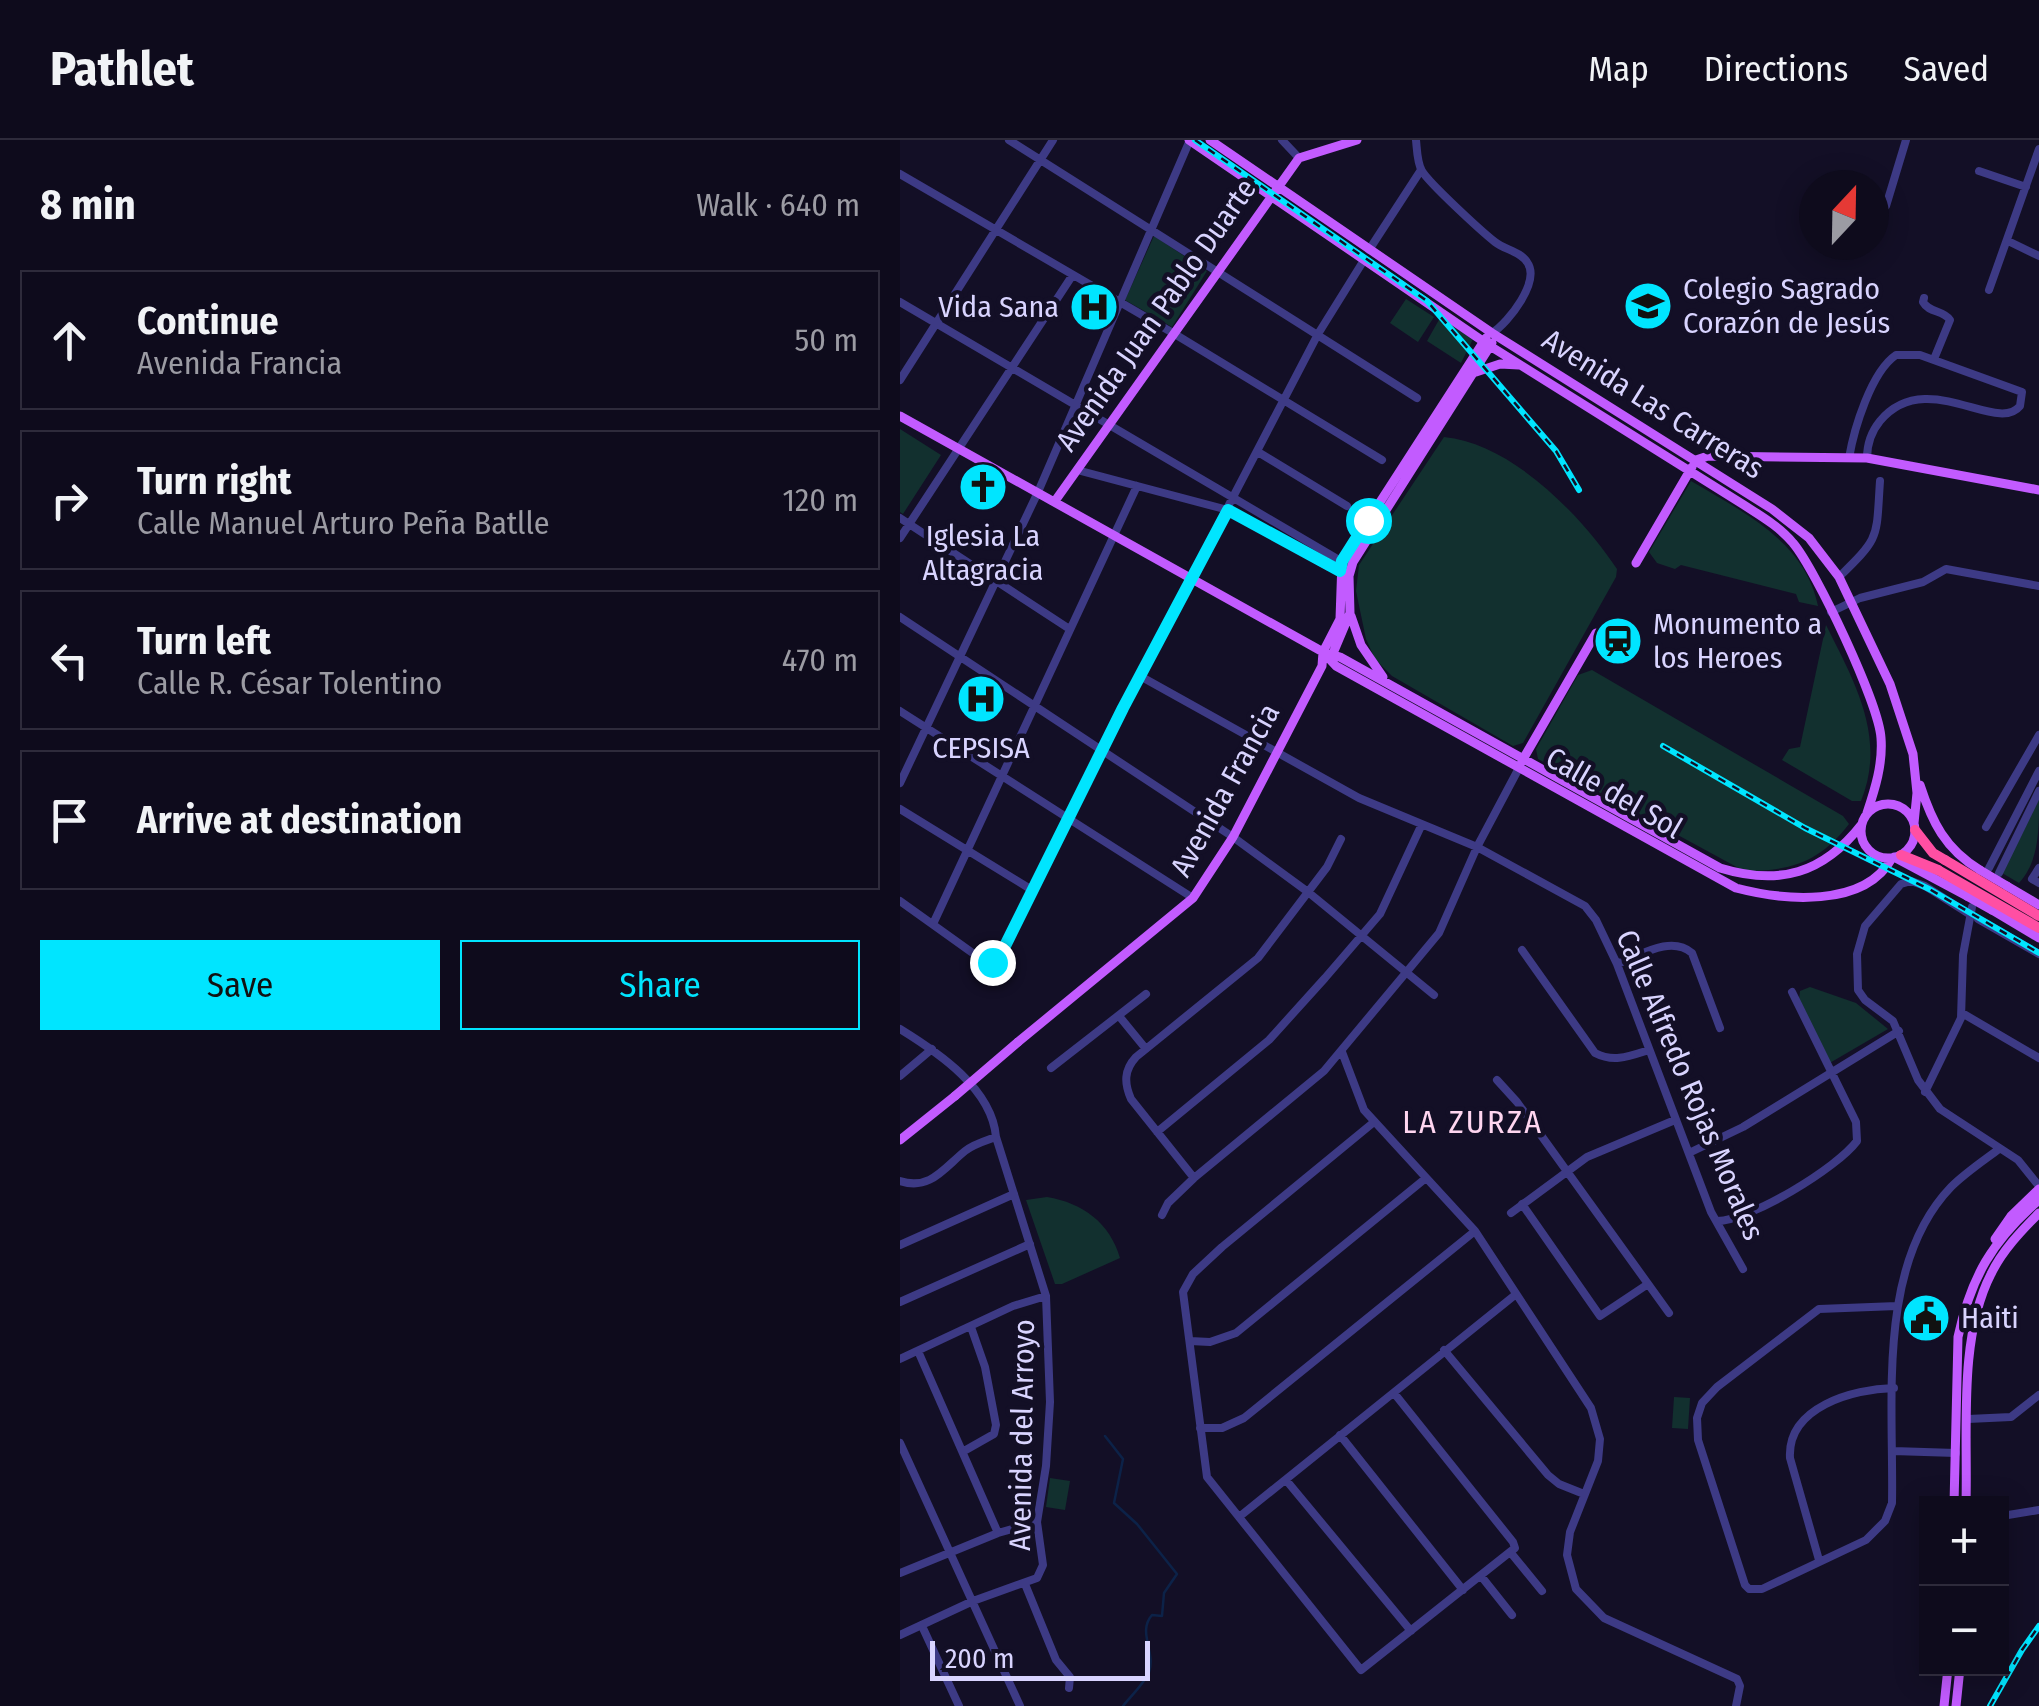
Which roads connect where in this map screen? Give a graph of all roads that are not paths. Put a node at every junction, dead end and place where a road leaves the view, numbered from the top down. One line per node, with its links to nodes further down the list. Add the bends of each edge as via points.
1 (1009, 140): 12 (street)
2 (1053, 140): 12 (street)
3 (1190, 140): 19 (main road, Avenida Las Carreras); 21 (street)
4 (1210, 140): 16 (main road, Avenida Las Carreras)
5 (1282, 140): 11 (street)
6 (1356, 140): 9 (main road)
7 (1416, 140): 13 (street)
8 (1906, 140): 18 (street)
9 (1333, 143): 11 (main road)
10 (2039, 149): 17 (street)
11 (1298, 158): 16 (main road, Avenida Juan Pablo Duarte)
12 (1040, 160): 20 (street); 21 (street)
13 (1421, 170): 23 (street); 35 (street, via 1497,244 1531,267 1530,285)
14 (1979, 170): 17 (street)
15 (900, 174): 20 (street)
16 (1277, 187): 19 (main road, Avenida Juan Pablo Duarte); 23 (main road, Avenida Las Carreras)
17 (2026, 187): 22 (street)
18 (1889, 196)
19 (1270, 197): 25 (main road, Avenida Las Carreras); 26 (main road, Avenida Juan Pablo Duarte)
20 (994, 230): 27 (street); 32 (street)
21 (1152, 230): 26 (street); 31 (street)
22 (2008, 242): 24 (street); 28 (street)
23 (1369, 250): 35 (main road, Avenida Las Carreras)
24 (2039, 256)
25 (1364, 260): 34 (street); 36 (main road, Avenida Las Carreras)
26 (1218, 271): 33 (main road, Avenida Juan Pablo Duarte); 34 (street)
27 (1072, 276): 31 (street); 39 (street)
28 (1990, 290)
29 (1924, 298): 37 (street, via 1928,309 1950,320)
30 (900, 302): 32 (street)
31 (1118, 303): 33 (street); 44 (street)
32 (936, 322): 39 (street); 41 (street)
33 (1173, 332): 43 (street); 46 (main road, Avenida Juan Pablo Duarte)
34 (1318, 334): 42 (street); 43 (street)
35 (1494, 334): 36 (main road); 52 (main road, Avenida Las Carreras)
36 (1487, 344): 38 (main road, Avenida Las Carreras); 40 (main road); 67 (main road)
37 (1934, 359): 49 (street, via 1903,353 1887,362 1859,419); 50 (street, via 2016,388 2020,406 2009,414 1943,399 1903,403 1876,428)
38 (1522, 366): 40 (main road); 54 (main road, Avenida Las Carreras)
39 (1013, 368): 44 (street); 47 (street)
40 (1474, 374): 67 (main road)
41 (900, 380)
42 (1417, 398)
43 (1284, 403): 48 (street); 51 (street)
44 (1076, 405): 46 (street); 58 (street)
45 (900, 416): 47 (main road, Calle del Sol)
46 (1108, 425): 53 (main road, Avenida Juan Pablo Duarte); 59 (street)
47 (959, 448): 58 (main road, Calle del Sol); 63 (street)
48 (1258, 452): 59 (street); 61 (street)
49 (1849, 458): 50 (main road); 52 (main road)
50 (1867, 458): 57 (main road)
51 (1382, 460)
52 (1696, 460): 54 (main road); 69 (main road, Avenida Las Carreras, via 1794,524)
53 (1077, 470): 56 (street); 60 (main road, Avenida Juan Pablo Duarte)
54 (1690, 471): 66 (main road); 73 (main road, Avenida Las Carreras, via 1792,542)
55 (1880, 481): 69 (street, via 1871,546)
56 (1137, 486): 62 (street); 64 (street)
57 (2039, 490)
58 (1038, 492): 60 (main road, Calle del Sol); 70 (street)
59 (1234, 498): 62 (street); 67 (street)
60 (1056, 501): 64 (main road, Calle del Sol)
61 (1347, 506)
62 (1228, 510): 67 (street); 68 (street)
63 (904, 521): 65 (street); 70 (street)
64 (1113, 533): 68 (main road, Calle del Sol); 76 (street)
65 (900, 538)
66 (1636, 563)
67 (1346, 568): 74 (main road, Avenida Francia); 79 (main road, Avenida Francia)
68 (1192, 577): 79 (main road, Calle del Sol); 80 (street)
69 (1838, 577): 72 (main road, Avenida Las Carreras)
70 (995, 581): 76 (street); 78 (street)
71 (2039, 586): 72 (street, via 1946,569)
72 (1852, 601): 73 (street); 91 (main road, Avenida Las Carreras, via 1901,712)
73 (1831, 612): 95 (main road, Avenida Las Carreras, via 1879,724 1880,764)
74 (1350, 613): 79 (main road, Avenida Francia); 81 (main road, via 1360,644)
75 (900, 618): 78 (street)
76 (1068, 628): 82 (street)
77 (1596, 633): 88 (main road)
78 (959, 656): 82 (street); 84 (street)
79 (1327, 658): 81 (main road, Calle del Sol); 87 (main road, Avenida Francia); 88 (main road, Calle del Sol)
80 (1140, 676): 86 (street); 87 (street, Calle Alfredo Rojas Morales)
81 (1392, 686): 88 (main road, Calle del Sol)
82 (1032, 705): 86 (street); 90 (street)
83 (900, 711): 84 (street)
84 (926, 728): 90 (street); 92 (street)
85 (2039, 735): 99 (street)
86 (1102, 751): 96 (street); 101 (street)
87 (1278, 752): 97 (street, Calle Alfredo Rojas Morales); 101 (main road, Avenida Francia)
88 (1521, 763): 103 (main road, Calle del Sol); 104 (street)
89 (2039, 771): 109 (street)
90 (1000, 776): 96 (street); 105 (street)
91 (1917, 778): 100 (main road, Avenida Las Carreras); 109 (main road, via 1951,849)
92 (900, 783)
93 (2039, 791): 109 (street)
94 (900, 809): 105 (street)
95 (1867, 814): 98 (main road); 100 (main road, via 1881,805 1898,806)
96 (1068, 820): 111 (street); 113 (street)
97 (1422, 824): 104 (street, Calle Alfredo Rojas Morales); 120 (street, via 1380,914)
98 (1862, 824): 103 (main road, Calle del Sol, via 1817,865 1768,878 1720,868); 106 (main road, via 1869,850)
99 (1986, 826)
100 (1914, 827): 106 (main road, via 1911,844); 107 (highway)
101 (1232, 836): 112 (street); 113 (main road, Avenida Francia)
102 (1341, 839): 112 (street)
103 (1664, 844): 106 (main road, Calle del Sol, via 1736,888 1780,898 1840,893 1873,878)
104 (1478, 846): 124 (street, Calle Alfredo Rojas Morales, via 1584,906); 125 (street, via 1439,933)
105 (966, 850): 111 (street); 118 (street)
106 (1896, 856): 107 (highway); 116 (main road, bridge, via 1967,896)
107 (1942, 865): 117 (highway, bridge); 119 (highway, bridge)
108 (2039, 868): 110 (street)
109 (1989, 870): 115 (main road, bridge)
110 (2036, 881)
111 (1032, 890): 118 (street, via 992,962)
112 (1308, 892): 120 (street); 135 (street, via 1258,958)
113 (1194, 898): 148 (main road, Avenida Francia, bridge)
114 (900, 902): 118 (street)
115 (2039, 904)
116 (1979, 913): 121 (main road); 123 (street); 129 (street, via 1967,934); 133 (street, via 1917,882 1902,884 1865,926 1860,996)
117 (2039, 916)
118 (932, 924)
119 (2039, 928)
120 (1361, 935): 125 (street); 146 (street, via 1269,1040)
121 (2039, 938)
122 (1522, 950): 136 (street, via 1595,1052 1622,1059)
123 (2039, 954)
124 (1617, 964): 131 (street, via 1671,944 1686,948); 136 (street, Calle Alfredo Rojas Morales)
125 (1407, 973): 128 (street); 137 (street)
126 (1792, 992): 140 (street)
127 (1146, 994): 130 (street)
128 (1434, 996)
129 (1962, 1013): 138 (street); 143 (street)
130 (1119, 1016): 135 (street); 139 (street)
131 (1720, 1028)
132 (900, 1029): 134 (street, Avenida del Arroyo)
133 (1898, 1030): 140 (street); 143 (street)
134 (932, 1048): 141 (street); 147 (street, Avenida del Arroyo, via 988,1106)
135 (1146, 1050): 146 (street, via 1127,1072 1127,1090)
136 (1649, 1050): 144 (street, Calle Alfredo Rojas Morales)
137 (1342, 1052): 145 (street); 152 (street)
138 (2039, 1058)
139 (1050, 1068)
140 (1829, 1071): 150 (street); 162 (street, via 1856,1122 1852,1148 1759,1207)
141 (900, 1076)
142 (1497, 1080): 151 (street)
143 (1926, 1092): 149 (street)
144 (1676, 1120): 150 (street, Calle Alfredo Rojas Morales); 151 (street)
145 (1374, 1122): 153 (street); 177 (street, via 1192,1274 1183,1292)
146 (1157, 1132): 152 (street)
147 (996, 1137): 154 (street, via 969,1148 934,1179); 156 (street, Avenida del Arroyo)
148 (900, 1140)
149 (1999, 1149): 155 (street, via 2018,1160); 174 (street, via 1951,1187 1924,1224 1906,1260)
150 (1691, 1152): 162 (street, Calle Alfredo Rojas Morales)
151 (1567, 1172): 158 (street); 170 (street)
152 (1194, 1178): 161 (street)
153 (1426, 1178): 164 (street); 177 (street, via 1236,1333)
154 (900, 1181)
155 (2039, 1188): 167 (main road, via 2010,1216)
156 (1014, 1194): 165 (street, Avenida del Arroyo); 166 (street)
157 (2039, 1200): 167 (main road)
158 (1522, 1204): 159 (street); 170 (street, via 1600,1316)
159 (1511, 1213)
160 (2039, 1213): 168 (main road)
161 (1162, 1215)
162 (1717, 1221): 169 (street, Calle Alfredo Rojas Morales)
163 (2039, 1222): 168 (main road)
164 (1475, 1231): 172 (street); 185 (street, via 1244,1418)
165 (1030, 1244): 171 (street, Avenida del Arroyo); 173 (street)
166 (900, 1245)
167 (1988, 1254): 190 (main road, via 1973,1280 1958,1337)
168 (2002, 1256): 184 (main road, via 1985,1286 1972,1340)
169 (1743, 1269)
170 (1648, 1284): 175 (street)
171 (1046, 1296): 176 (street); 198 (street, Avenida del Arroyo, via 1050,1402)
172 (1515, 1296): 178 (street); 192 (street, via 1592,1408 1600,1440)
173 (900, 1302)
174 (1897, 1306): 181 (street); 202 (street, via 1819,1309 1702,1403 1696,1426 1706,1473 1745,1585 1762,1589)
175 (1669, 1313)
176 (971, 1327): 179 (street); 188 (street, via 996,1425 994,1434)
177 (1190, 1341): 185 (street)
178 (1444, 1350): 182 (street); 192 (street, via 1548,1475)
179 (918, 1351): 180 (street); 188 (street)
180 (900, 1359)
181 (1894, 1388): 189 (street); 202 (street, via 1838,1398 1793,1434 1790,1458)
182 (1394, 1392): 186 (street); 200 (street, via 1513,1542)
183 (2039, 1395): 184 (street, via 2010,1417)
184 (1968, 1419): 194 (main road)
185 (1200, 1428): 197 (street, via 1207,1477)
186 (1340, 1436): 191 (street); 206 (street)
187 (900, 1443): 201 (street)
188 (964, 1451): 199 (street)
189 (1893, 1451): 190 (street); 202 (street, via 1892,1504 1885,1521 1866,1540)
190 (1956, 1453): 193 (main road)
191 (1286, 1480): 197 (street); 211 (street)
192 (1584, 1494): 218 (street, via 1567,1554 1576,1589 1604,1618 1737,1679)
193 (1954, 1496)
194 (1966, 1496)
195 (2039, 1510): 196 (street)
196 (2009, 1515)
197 (1239, 1517): 211 (street, via 1361,1670)
198 (1037, 1522): 199 (street); 205 (street, Avenida del Arroyo, via 1043,1564)
199 (998, 1533): 201 (street)
200 (1513, 1551): 204 (street); 207 (street)
201 (950, 1553): 203 (street); 208 (street)
202 (1820, 1560)
203 (900, 1573)
204 (1481, 1576): 206 (street); 209 (street)
205 (1026, 1584): 208 (street); 215 (street, via 1056,1660 1072,1680)
206 (1463, 1590): 211 (street)
207 (1542, 1591)
208 (973, 1601): 210 (street); 217 (street)
209 (1512, 1614)
210 (922, 1626): 212 (street); 216 (street)
211 (1411, 1632)
212 (900, 1635)
213 (1947, 1676): 219 (main road)
214 (1959, 1676): 220 (main road)
215 (1069, 1688)
216 (959, 1706)
217 (1020, 1706)
218 (1736, 1706)
219 (1944, 1706)
220 (1956, 1706)

